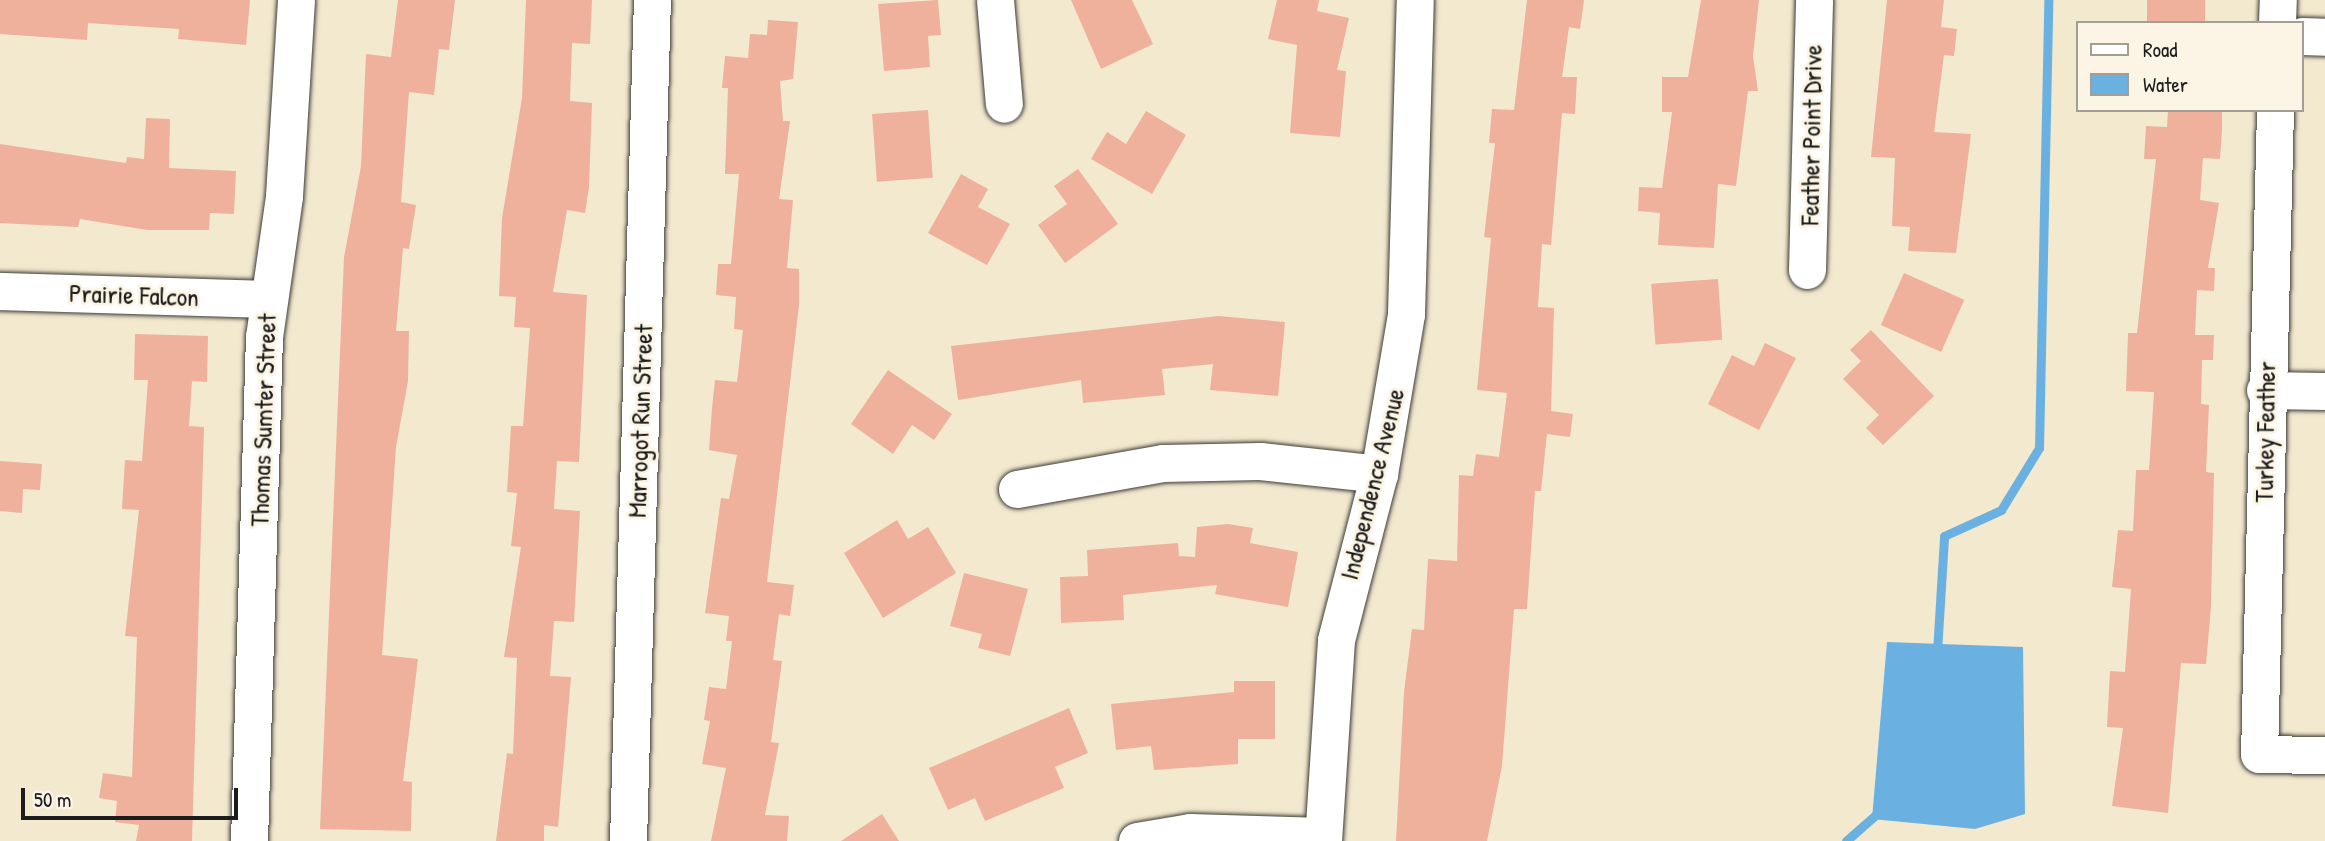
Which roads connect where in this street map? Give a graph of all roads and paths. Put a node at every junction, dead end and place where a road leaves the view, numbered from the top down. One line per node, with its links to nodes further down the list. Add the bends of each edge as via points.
1 (296, 0): 14 (street, Thomas Sumter Street, via 284,196)
2 (652, 0): 22 (street, Marrogot Run Street)
3 (995, 0): 10 (street)
4 (1415, 0): 17 (street, Independence Avenue, via 1406,314)
5 (1814, 0): 12 (street, Feather Point Drive)
6 (2278, 0): 7 (street)
7 (2277, 21)
8 (2304, 36): 9 (street)
9 (2325, 37)
10 (1004, 104)
11 (2275, 112): 15 (street, Turkey Feather)
12 (1807, 270)
13 (0, 291): 14 (street, Prairie Falcon)
14 (267, 299): 21 (street, Thomas Sumter Street)
15 (2265, 390): 16 (street); 19 (street, Turkey Feather, via 2259,754)
16 (2325, 391)
17 (1379, 474): 18 (street, via 1260,461 1163,463); 20 (street, Independence Avenue, via 1336,640)
18 (1017, 489)
19 (2325, 755)
20 (1323, 838): 23 (street, via 1190,832)
21 (249, 841)
22 (628, 841)
23 (1137, 841)

